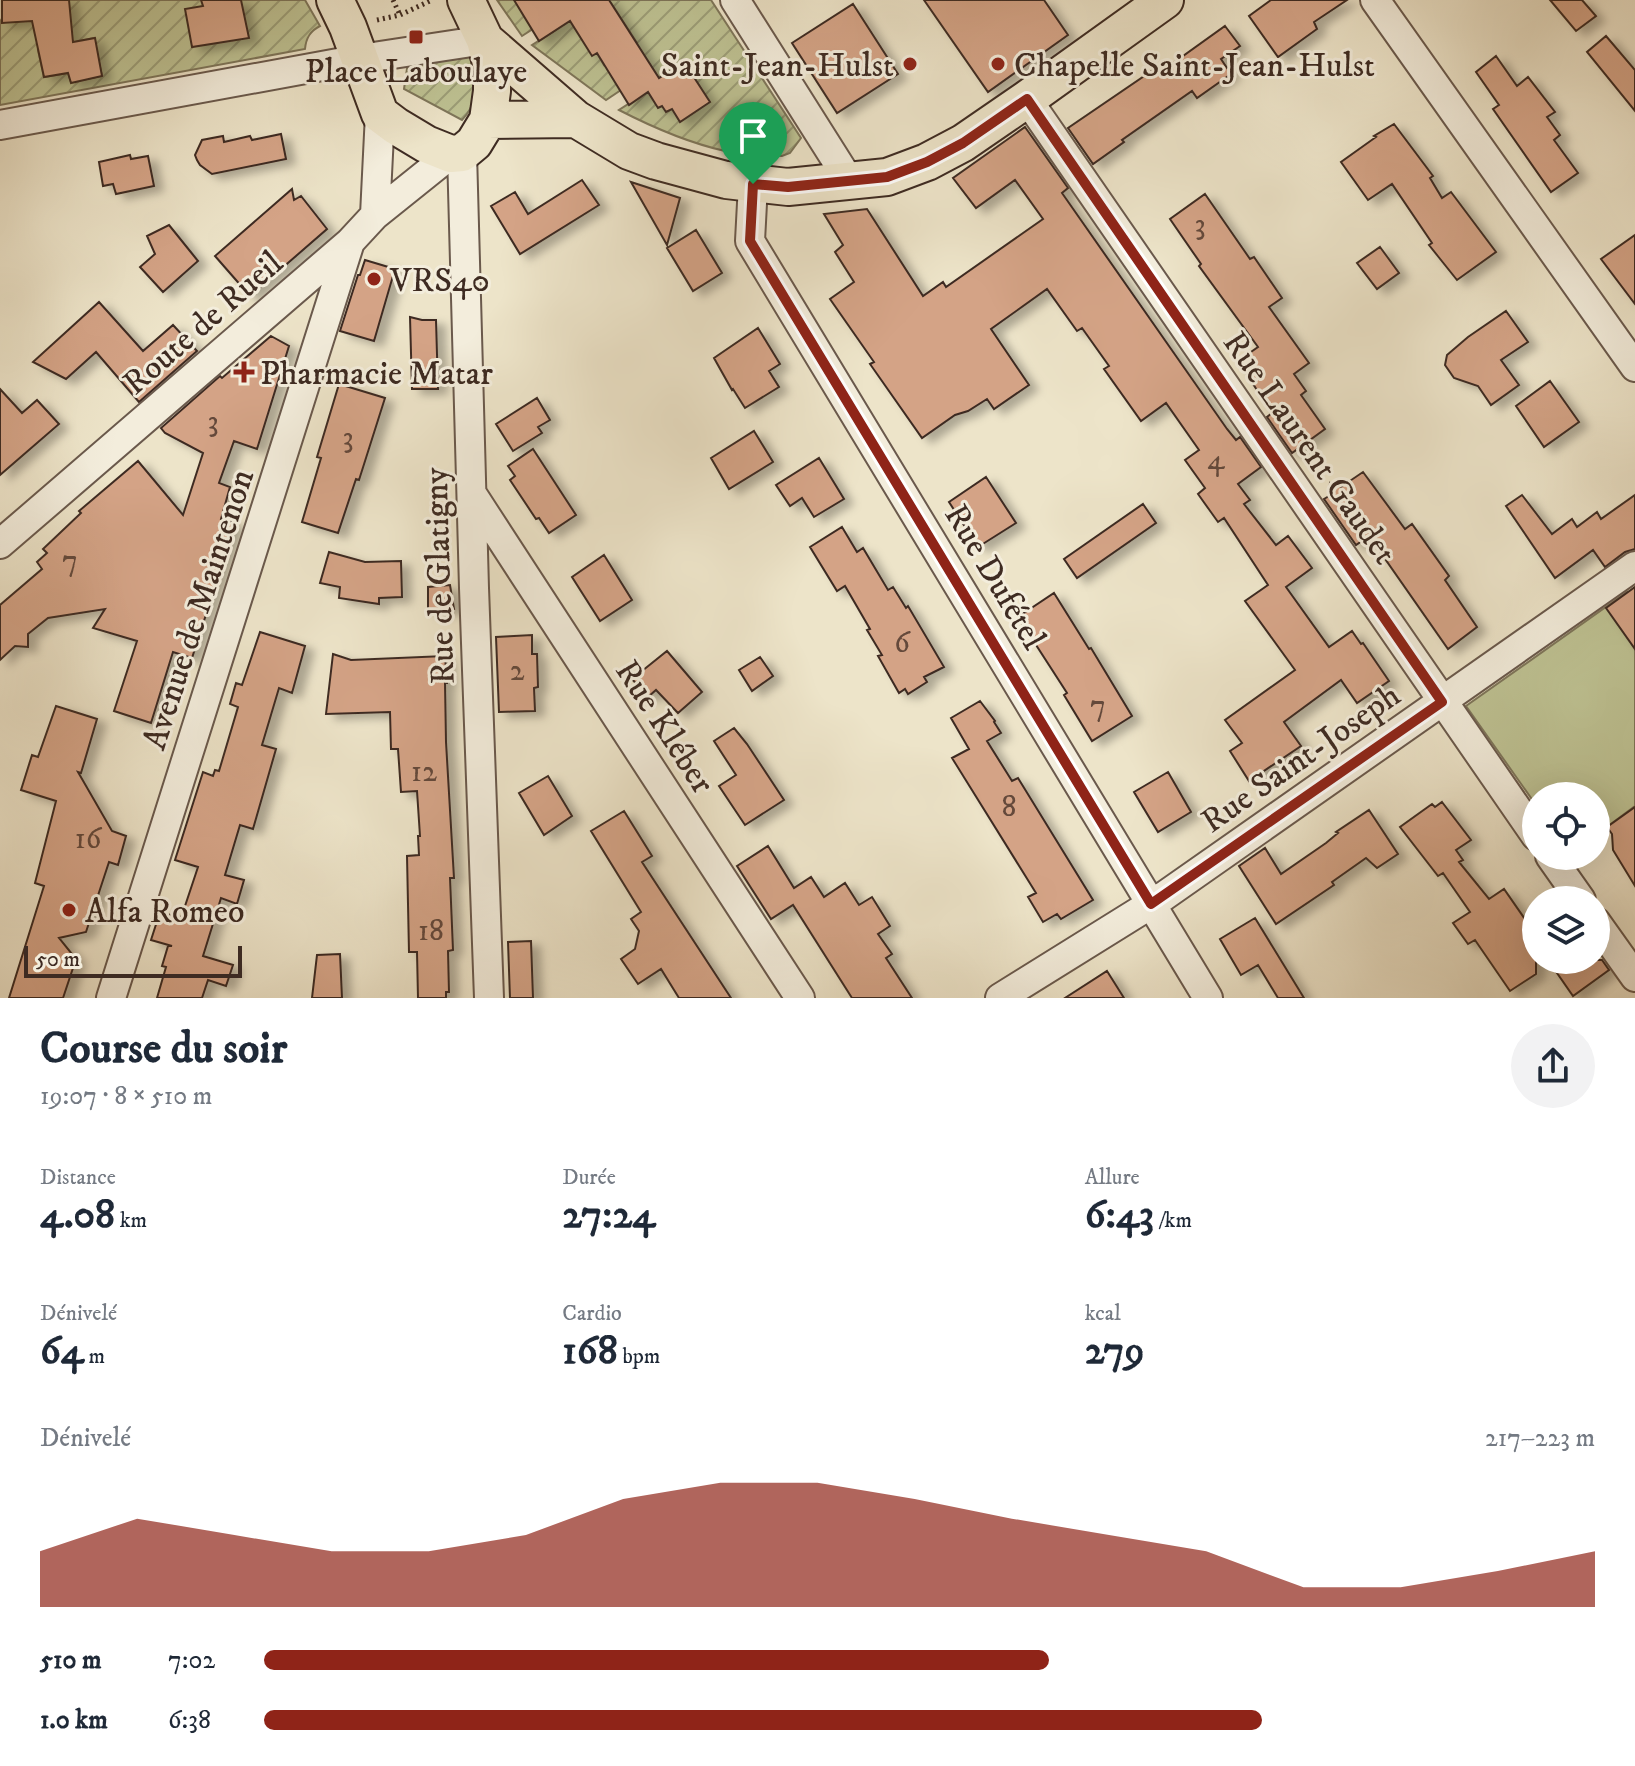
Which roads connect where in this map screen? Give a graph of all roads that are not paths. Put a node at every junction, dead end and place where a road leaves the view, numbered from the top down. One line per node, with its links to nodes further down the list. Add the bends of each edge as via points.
1 (466, 0): 6 (main road)
2 (735, 0): 13 (street)
3 (1165, 0): 7 (main road)
4 (1375, 0): 17 (street)
5 (348, 29): 6 (street); 8 (main road); 11 (street)
6 (485, 40): 9 (main road); 10 (main road, via 492,67)
7 (1027, 99): 13 (main road, via 927,162 887,177); 21 (street, Rue Laurent Gaudet)
8 (380, 114): 12 (main road, via 426,144); 15 (street)
9 (576, 119): 10 (main road); 14 (main road, via 656,161)
10 (488, 120): 12 (main road, via 474,143)
11 (0, 125)
12 (456, 153): 15 (street, Route de Rueil); 18 (street, Rue de Glatigny)
13 (850, 182): 14 (main road)
14 (753, 184): 23 (street, Rue Dufétel, via 750,241)
15 (375, 215): 16 (street, Route de Rueil)
16 (350, 242): 19 (street, Route de Rueil); 26 (street, Avenue de Maintenon)
17 (1635, 367)
18 (471, 493): 27 (street, Rue de Glatigny); 28 (street, Rue Kléber)
19 (0, 544)
20 (1635, 566): 21 (street, Rue Saint-Joseph)
21 (1442, 702): 22 (street, Rue Laurent Gaudet); 23 (street, Rue Saint-Joseph)
22 (1522, 816)
23 (1151, 904): 29 (street, Rue Saint-Joseph); 30 (street, Rue Dufétel)
24 (1610, 942): 25 (street)
25 (1635, 977)
26 (111, 998)
27 (489, 998)
28 (800, 998)
29 (1000, 998)
30 (1208, 998)

